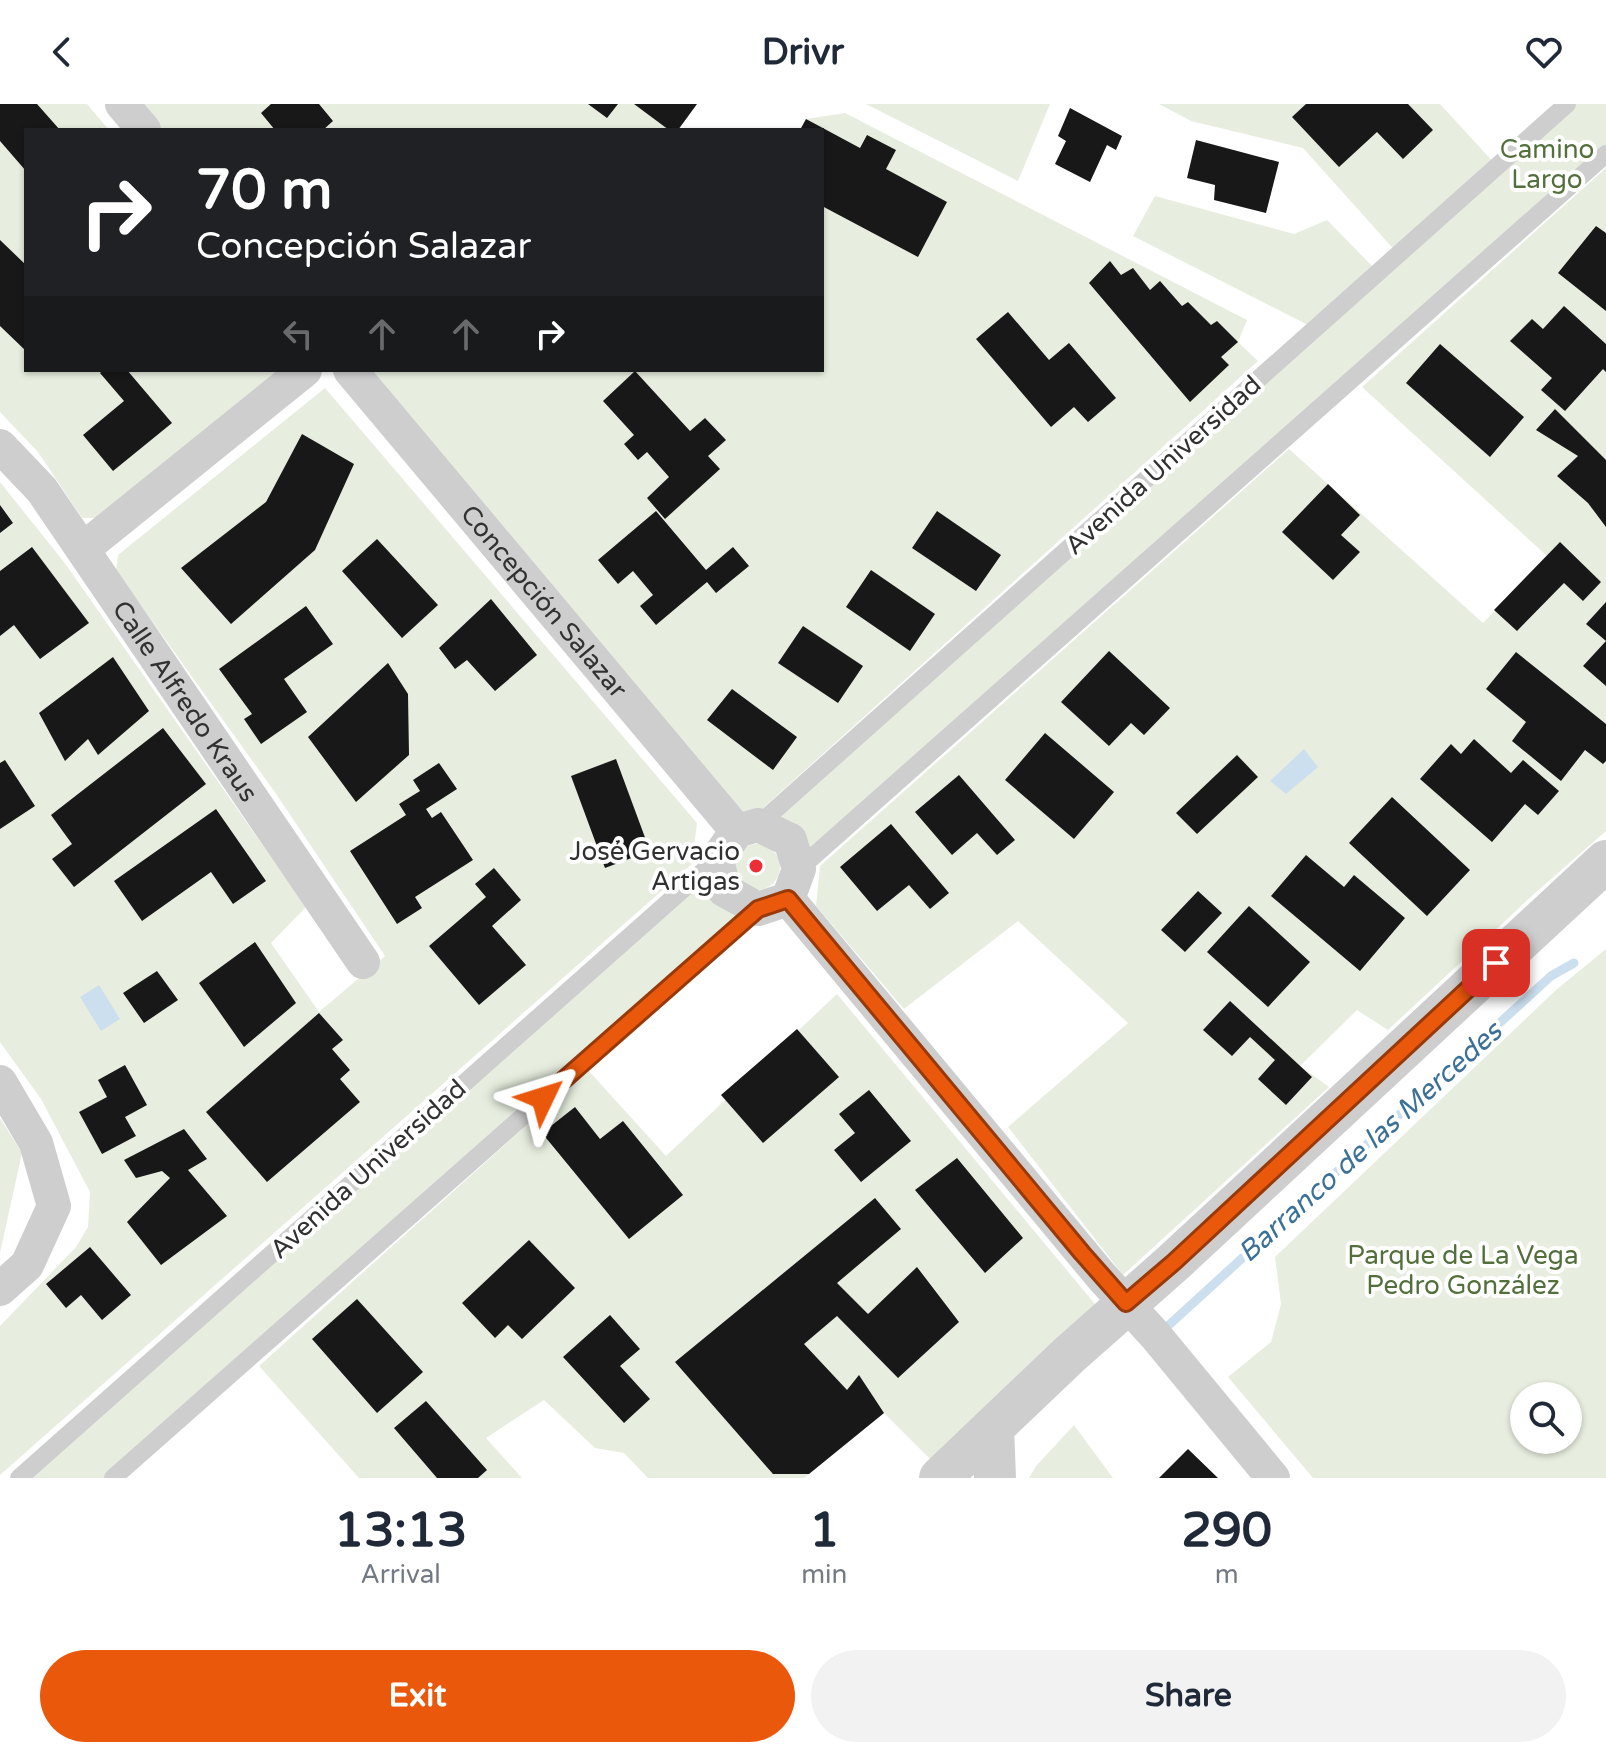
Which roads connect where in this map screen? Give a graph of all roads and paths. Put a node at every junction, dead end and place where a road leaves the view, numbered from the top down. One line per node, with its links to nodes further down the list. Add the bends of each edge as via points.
1 (122, 104): 3 (street)
2 (1567, 104): 9 (lane, Avenida Universidad)
3 (142, 128)
4 (1606, 154): 12 (lane)
5 (303, 372): 8 (street)
6 (352, 372): 9 (street, Concepción Salazar)
7 (0, 446): 8 (street, Calle Alfredo Kraus, via 42,490)
8 (83, 549): 13 (street, Calle Alfredo Kraus)
9 (748, 828): 10 (street); 12 (street, Concepción Salazar, via 790,840)
10 (717, 859): 12 (street, via 724,890); 18 (lane, Avenida Universidad)
11 (1602, 875): 16 (street)
12 (782, 892): 16 (street); 19 (lane)
13 (363, 962)
14 (0, 1082): 15 (street, via 36,1143 54,1206 27,1265)
15 (0, 1289)
16 (1126, 1303): 17 (street); 22 (street)
17 (993, 1427): 20 (street); 21 (street)
18 (19, 1478)
19 (113, 1478)
20 (940, 1478)
21 (995, 1478)
22 (1273, 1478)

